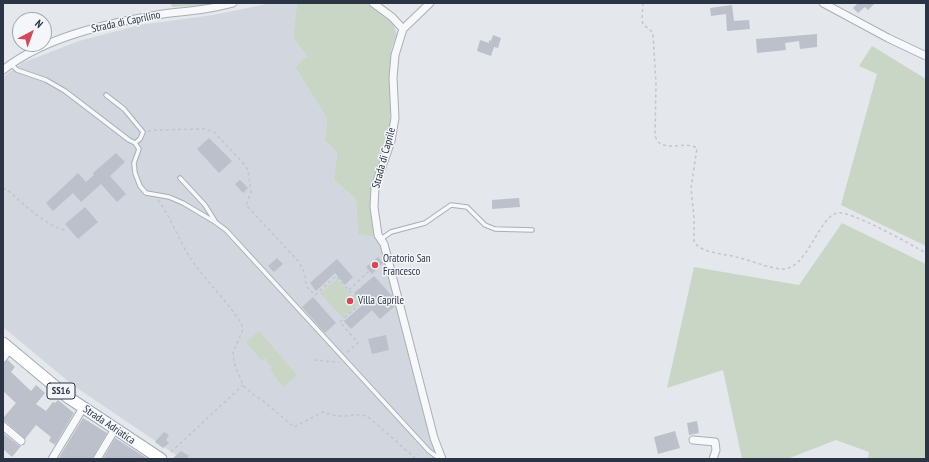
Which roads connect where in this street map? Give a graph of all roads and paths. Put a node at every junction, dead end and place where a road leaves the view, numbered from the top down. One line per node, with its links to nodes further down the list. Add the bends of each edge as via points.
1 (233, 3): 8 (street, Strada di Caprilino, via 100,26 52,42)
2 (373, 3): 6 (street)
3 (430, 3): 6 (street, Strada di Caprile)
4 (643, 3): 20 (path, via 642,22 653,34 658,142 668,146 697,148 691,188 694,242 697,246 785,269 794,265 810,248 823,225 838,213 855,216)
5 (823, 3): 7 (street)
6 (403, 29): 19 (street, Strada di Caprile, via 395,55 395,118 391,141 375,187 374,208)
7 (926, 56)
8 (11, 64): 9 (street, Strada di Caprilino); 12 (lane, via 17,70 46,80 65,91)
9 (3, 70)
10 (106, 95): 11 (lane, via 124,109)
11 (143, 132): 12 (lane); 22 (path, via 206,129 214,132 248,170 250,192 246,205 299,262 306,274 306,286 315,295 336,276)
12 (135, 143): 15 (lane, via 139,150 134,163 134,173 146,193)
13 (180, 178): 16 (lane, via 205,205)
14 (3, 188): 17 (path, via 45,221)
15 (154, 195): 16 (lane, via 169,197 183,203); 28 (path, via 193,262 241,323 243,329 233,353 234,363)
16 (215, 222): 24 (lane, via 226,230)
17 (65, 230)
18 (532, 230): 19 (lane, via 495,229 485,225 467,207 451,205 425,223 391,232)
19 (381, 239): 39 (street, Strada di Caprile)
20 (926, 253)
21 (369, 271): 22 (path)
22 (348, 290): 24 (path, via 361,303 340,322 358,343)
23 (6, 346): 25 (street); 29 (main road, Strada Adriatica / SS16)
24 (342, 357): 27 (lane)
25 (3, 358)
26 (314, 360): 27 (path)
27 (347, 362): 39 (lane, via 430,451)
28 (243, 385): 34 (path); 38 (path, via 294,427 323,412 337,416 364,414)
29 (83, 408): 31 (main road, Strada Adriatica / SS16); 35 (street)
30 (3, 426): 33 (street)
31 (115, 429): 36 (street); 37 (main road, Strada Adriatica / SS16)
32 (692, 440): 40 (street, via 714,442 716,450)
33 (21, 441)
34 (171, 452)
35 (52, 459)
36 (97, 459)
37 (160, 459)
38 (416, 459)
39 (441, 459)
40 (713, 459)

